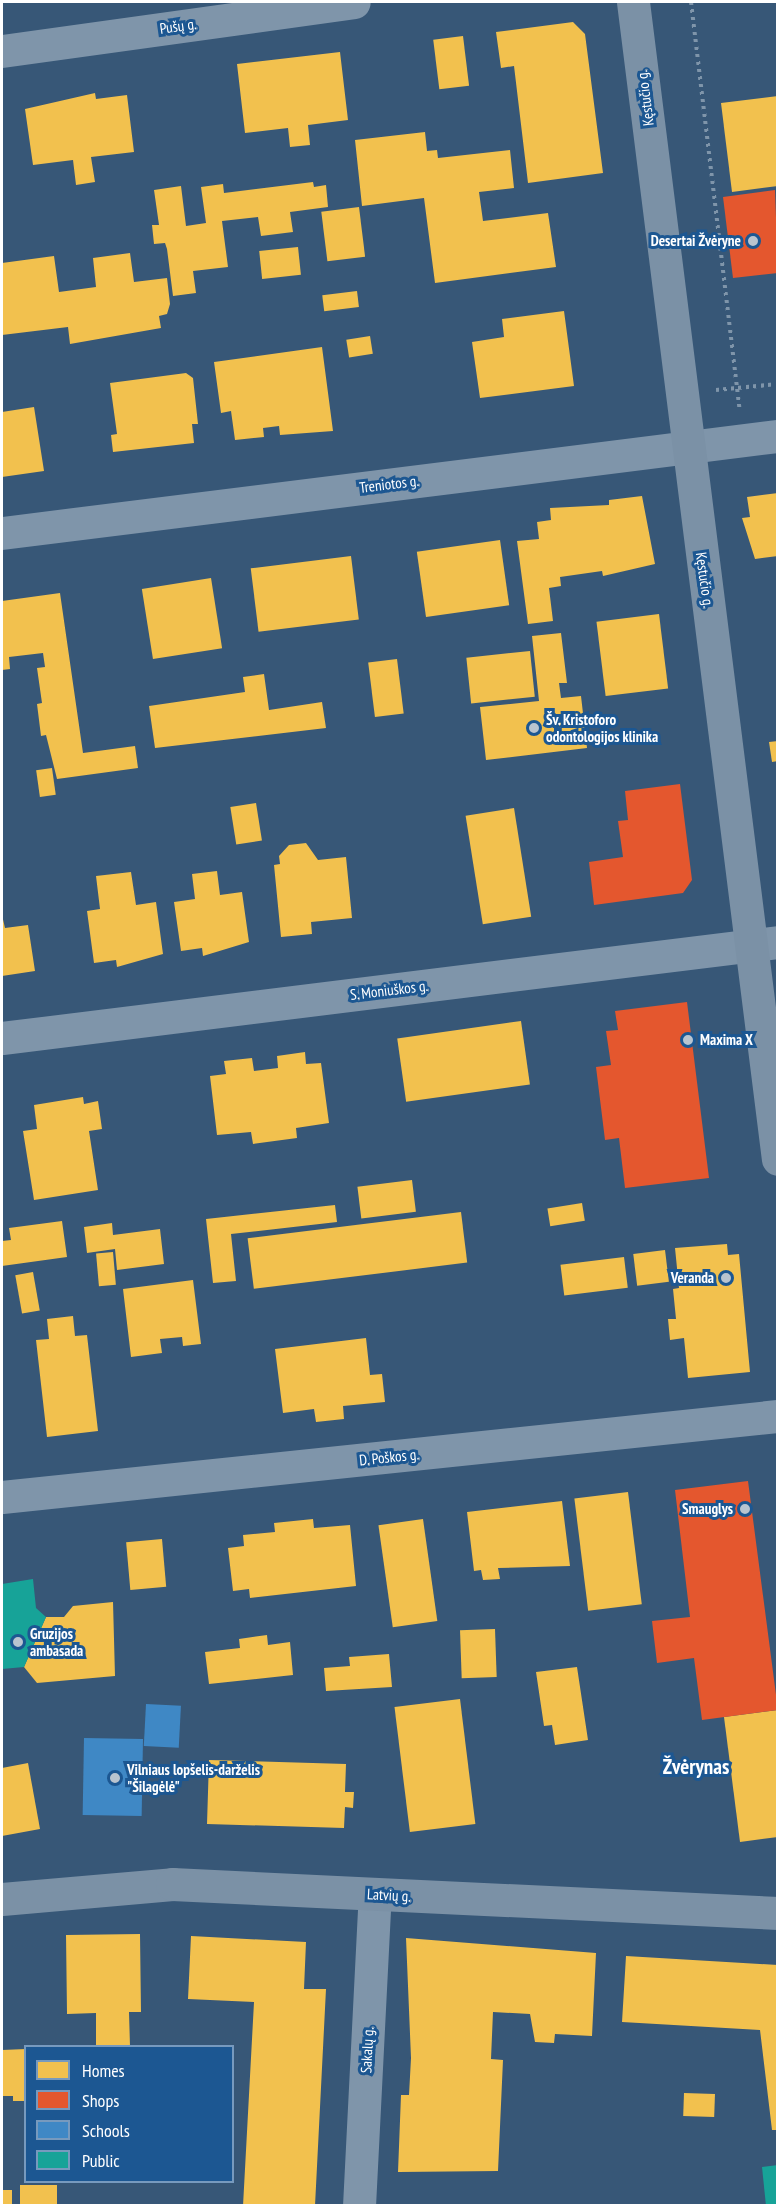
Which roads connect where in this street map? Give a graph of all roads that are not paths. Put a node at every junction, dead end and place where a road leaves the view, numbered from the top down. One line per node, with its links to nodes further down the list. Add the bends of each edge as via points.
1 (354, 2): 3 (street, Pušų g.)
2 (633, 2): 5 (main road, Kęstučio g.)
3 (2, 51)
4 (777, 436): 5 (street, Treniotos g.)
5 (687, 447): 6 (street, Treniotos g.); 7 (main road, Kęstučio g.)
6 (2, 533)
7 (765, 944): 8 (street, S. Moniuškos g.); 9 (main road, Kęstučio g.)
8 (2, 1038)
9 (777, 1159)
10 (777, 1416): 11 (street, D. Poškos g.)
11 (2, 1497)
12 (375, 1894): 13 (main road, Latvių g., via 172,1884); 14 (main road, Latvių g.); 15 (street, Sakalų g.)
13 (2, 1899)
14 (777, 1913)
15 (359, 2205)

